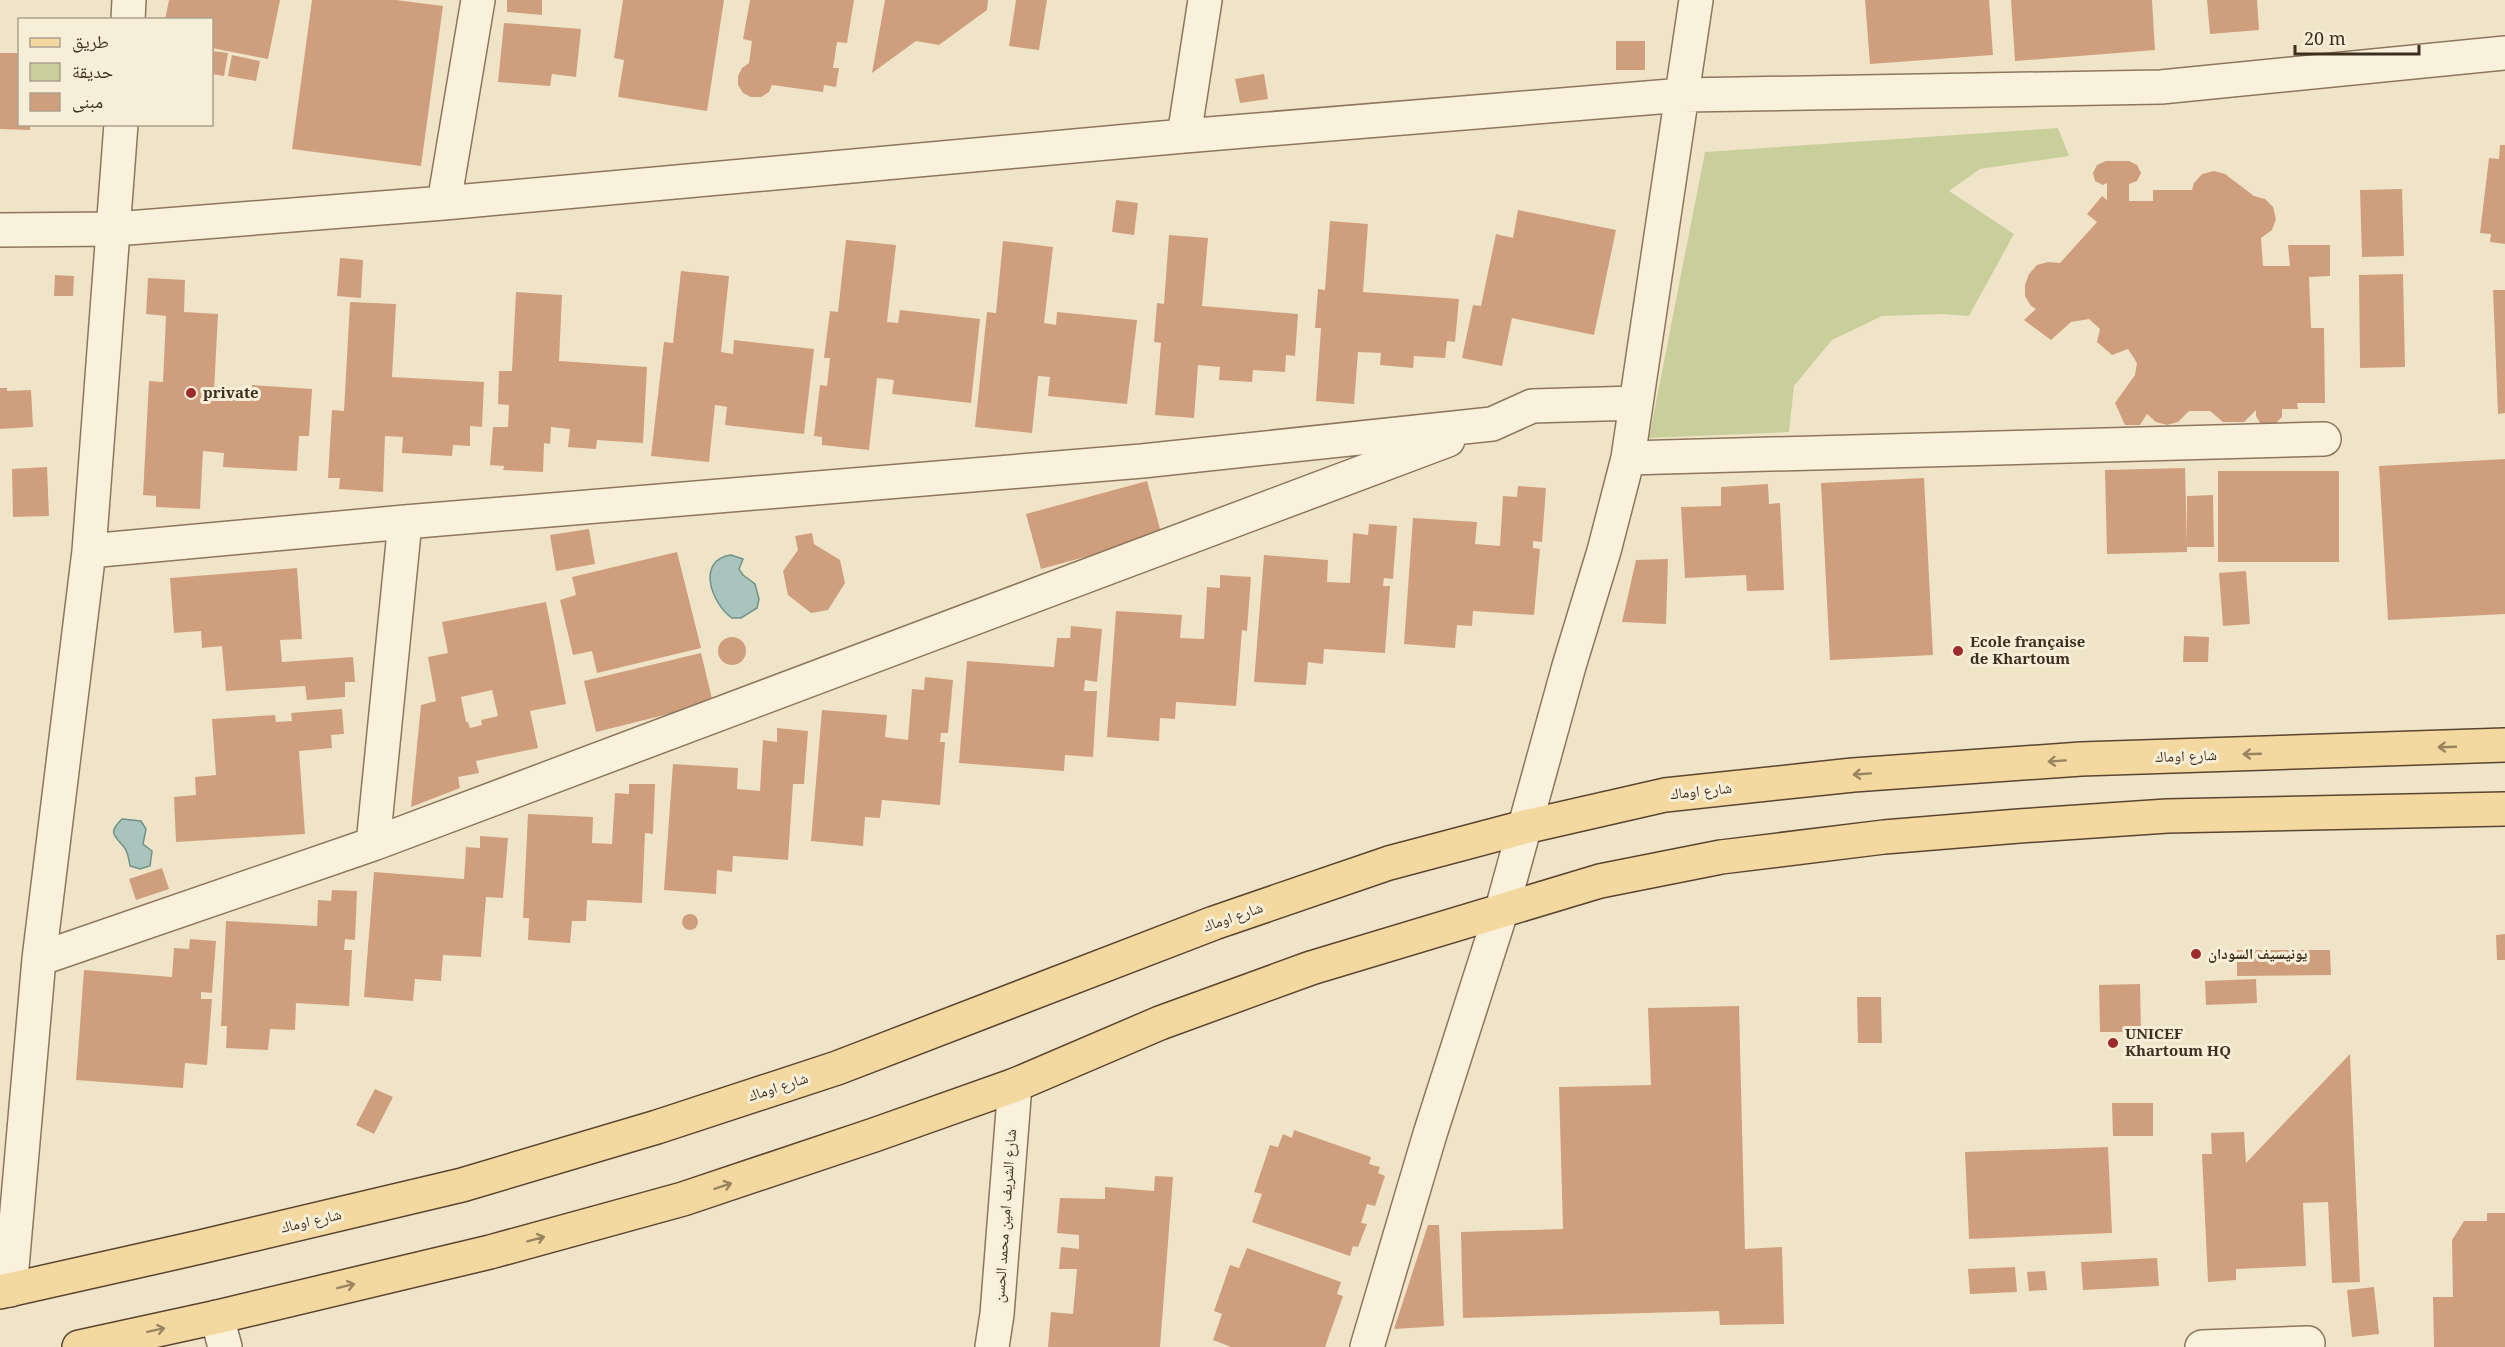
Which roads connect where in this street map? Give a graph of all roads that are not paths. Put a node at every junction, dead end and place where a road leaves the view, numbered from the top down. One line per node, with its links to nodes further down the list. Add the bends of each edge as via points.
1 (129, 0): 5 (street)
2 (478, 0): 10 (street)
3 (1205, 0): 9 (street)
4 (1696, 0): 7 (street)
5 (128, 18)
6 (2505, 50): 7 (street, via 2161,87)
7 (1683, 95): 9 (street); 13 (street)
8 (121, 126): 11 (street)
9 (1184, 136): 10 (street)
10 (444, 203): 11 (street)
11 (115, 229): 12 (street); 18 (street)
12 (0, 230)
13 (1636, 402): 14 (street, via 1532,406); 16 (street)
14 (1492, 424): 17 (street, via 1142,461); 22 (street)
15 (2324, 439): 16 (street)
16 (1628, 458): 21 (street)
17 (405, 522): 18 (street); 22 (street)
18 (89, 551): 24 (street)
19 (2505, 745): 21 (main road, شارع اوماك, one-way to 21, via 2081,759 1853,775 1665,795)
20 (2505, 809): 23 (main road, via 2167,816 1884,837 1721,857 1600,881)
21 (1525, 827): 23 (street); 26 (main road, شارع اوماك, via 1389,863 1214,923 837,1068 657,1127 462,1185)
22 (373, 844): 24 (street)
23 (1502, 909): 25 (main road, via 1311,968 1160,1023); 31 (street)
24 (39, 959): 26 (street)
25 (1015, 1085): 27 (main road, one-way to 25, via 683,1199); 30 (street, شارع الشريف امين محمد الحسن)
26 (5, 1291)
27 (221, 1332): 29 (main road, one-way to 27)
28 (2308, 1343): 32 (street)
29 (79, 1347)
30 (992, 1347)
31 (1367, 1347)
32 (2202, 1347)

